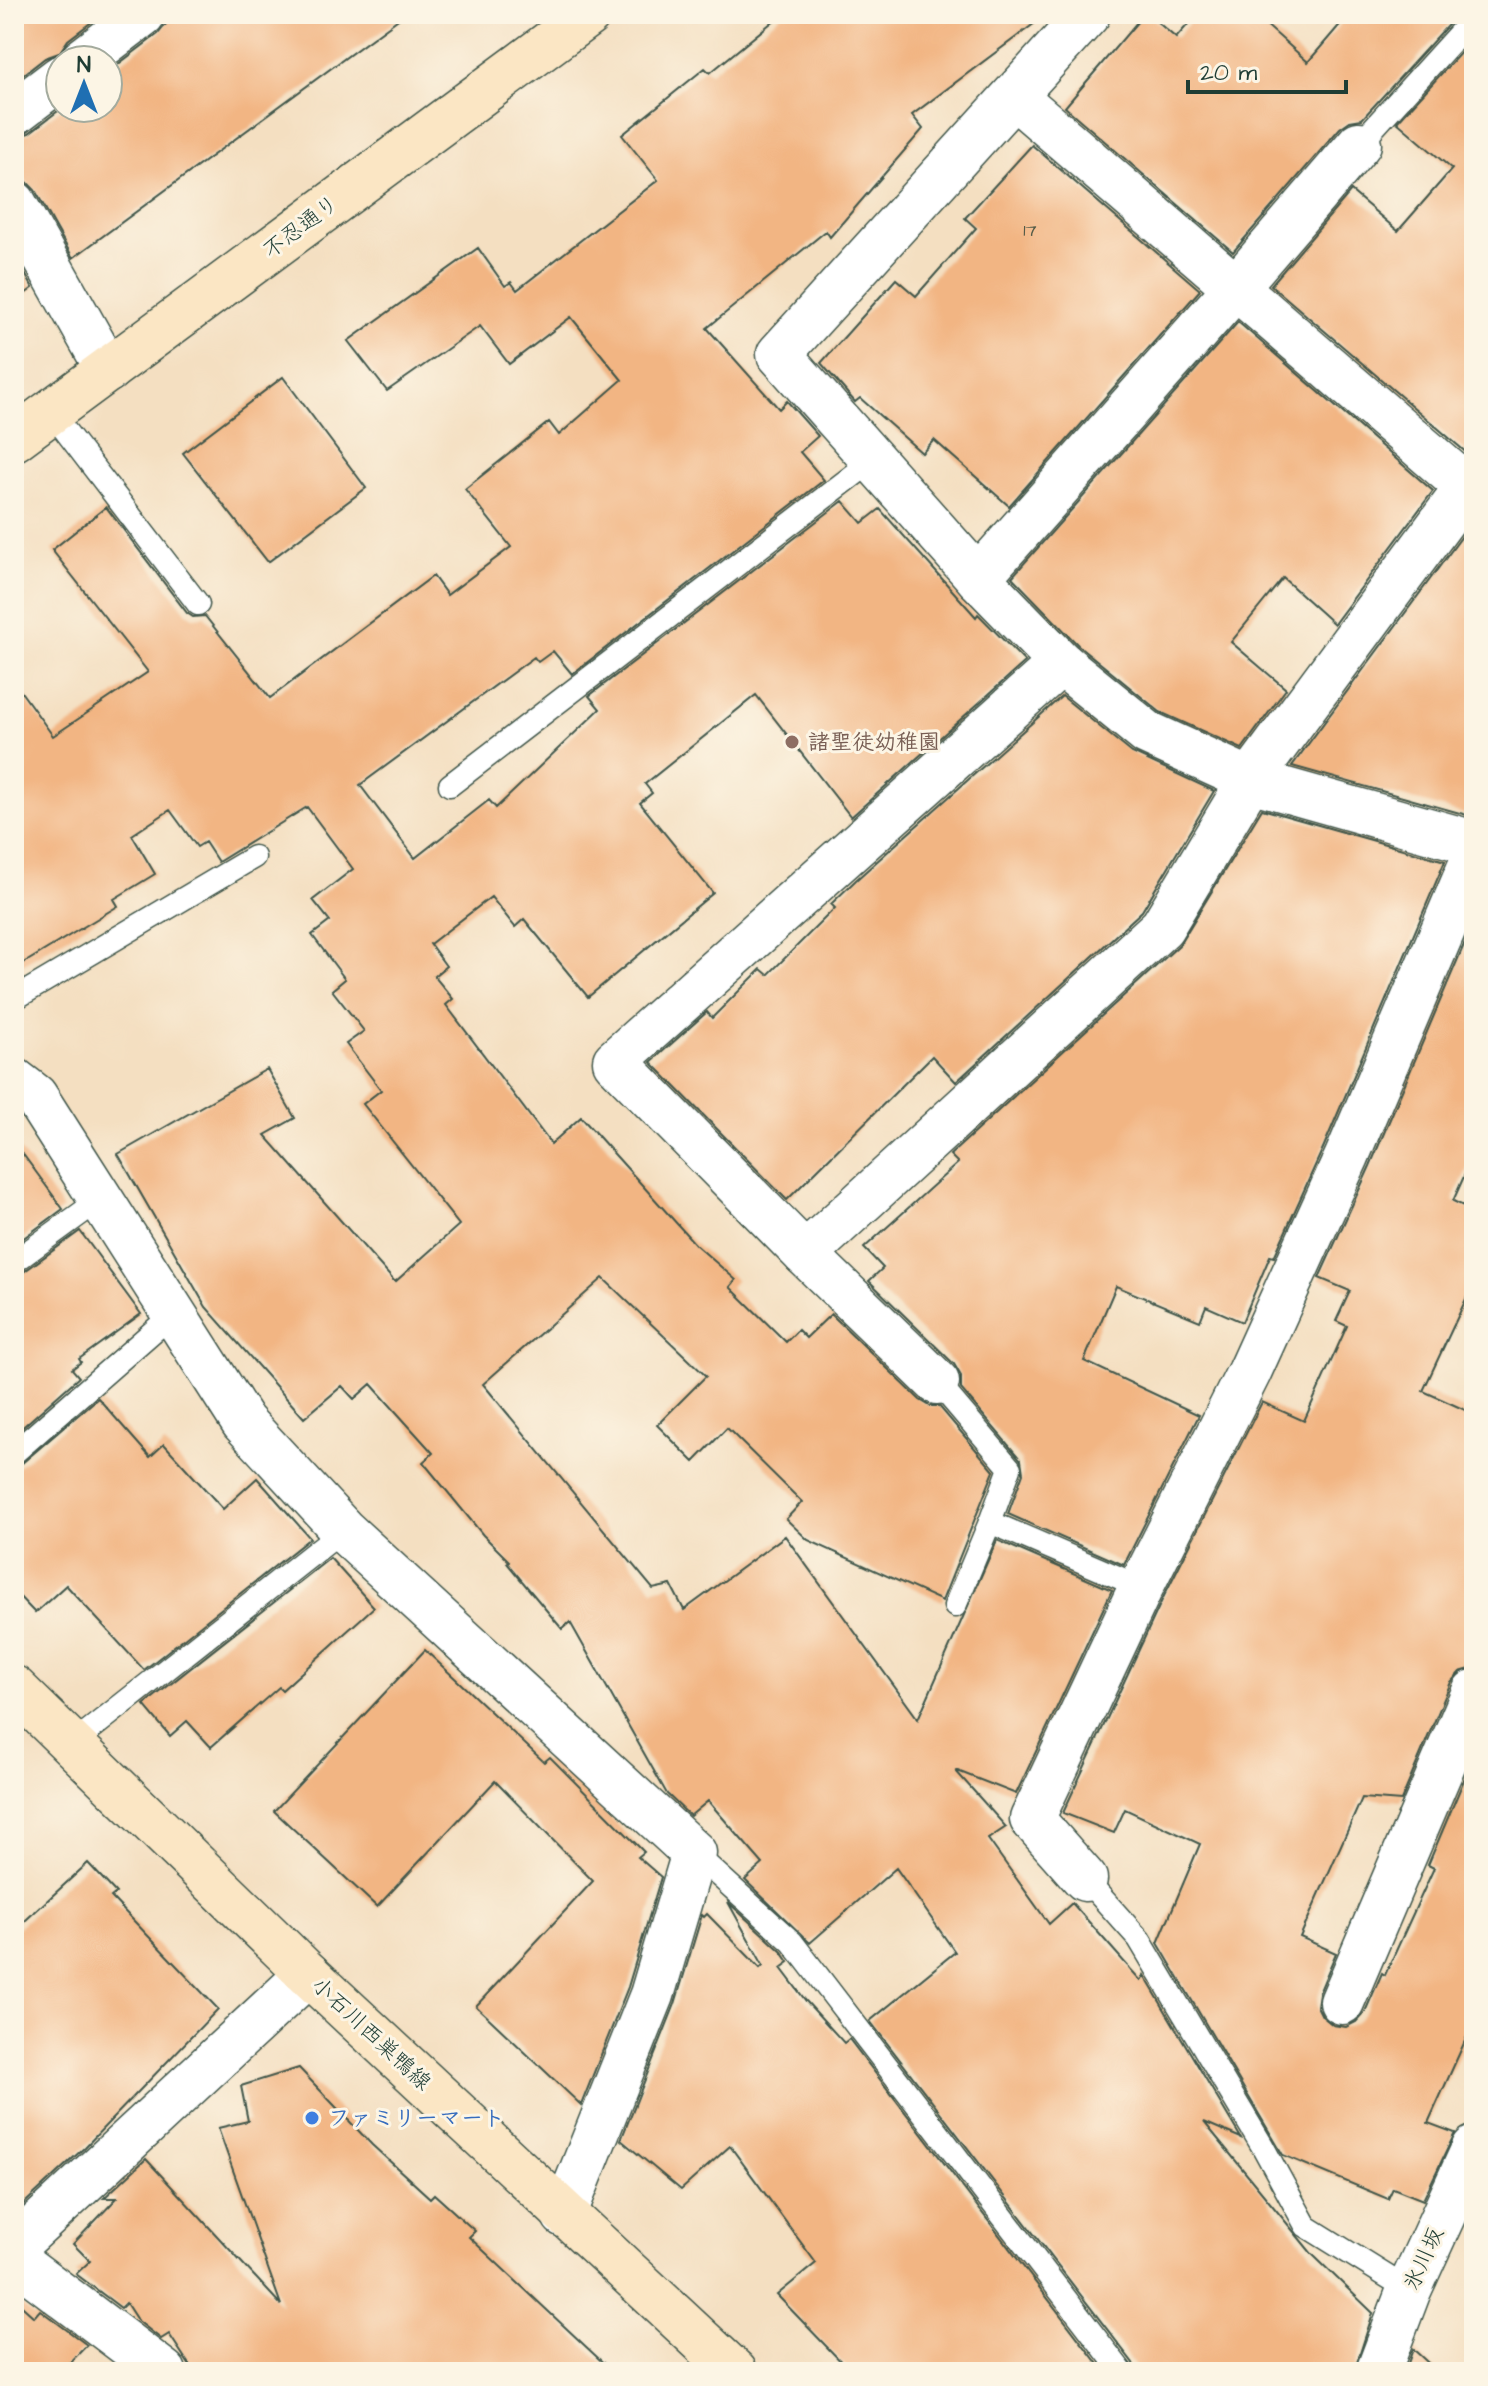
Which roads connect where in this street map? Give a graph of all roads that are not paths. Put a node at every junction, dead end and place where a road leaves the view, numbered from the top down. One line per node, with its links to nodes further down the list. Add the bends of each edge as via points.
1 (143, 14): 5 (street)
2 (589, 14): 12 (main road, 不忍通り)
3 (1088, 14): 7 (street)
4 (1474, 17): 9 (lane)
5 (104, 44)
6 (44, 90): 8 (street)
7 (1014, 96): 11 (street); 15 (street, via 779,354)
8 (14, 113)
9 (1359, 144): 11 (street)
10 (14, 203): 12 (street)
11 (1237, 286): 16 (street); 17 (street)
12 (108, 370): 13 (main road, 不忍通り)
13 (51, 412): 14 (main road, 不忍通り); 18 (lane)
14 (14, 439)
15 (872, 461): 17 (street); 21 (lane)
16 (1471, 486): 20 (street)
17 (978, 578): 19 (street)
18 (198, 604)
19 (1061, 663): 20 (street, via 1147,733); 28 (street, via 615,1061)
20 (1250, 780): 22 (street); 28 (street, via 1162,927)
21 (450, 785)
22 (1474, 843)
23 (254, 857): 25 (lane)
24 (1474, 857): 35 (street, via 1255,1358)
25 (14, 999)
26 (14, 1080): 27 (street, via 35,1096)
27 (102, 1198): 29 (lane); 30 (street)
28 (805, 1254): 31 (street)
29 (14, 1262)
30 (173, 1314): 32 (lane); 34 (street, via 243,1422)
31 (937, 1382): 33 (lane, via 1010,1468)
32 (14, 1453)
33 (990, 1522): 35 (lane); 36 (lane)
34 (343, 1530): 39 (lane); 40 (street)
35 (1141, 1587): 41 (street, via 1032,1819)
36 (955, 1606)
37 (14, 1688): 39 (main road, 小石川西巣鴨線)
38 (1474, 1692): 43 (street)
39 (72, 1744): 42 (main road, 小石川西巣鴨線)
40 (694, 1853): 45 (street, via 652,1995); 51 (lane, via 792,1942)
41 (1085, 1879): 48 (lane, via 1139,1939 1306,2226)
42 (308, 1974): 45 (main road, 小石川西巣鴨線); 46 (street)
43 (1342, 2002)
44 (1470, 2166): 48 (street, 氷川坂)
45 (564, 2215): 50 (main road, 小石川西巣鴨線)
46 (14, 2247)
47 (14, 2259): 49 (street)
48 (1409, 2290): 52 (street, 氷川坂)
49 (164, 2372)
50 (735, 2372)
51 (1122, 2372)
52 (1378, 2372)

